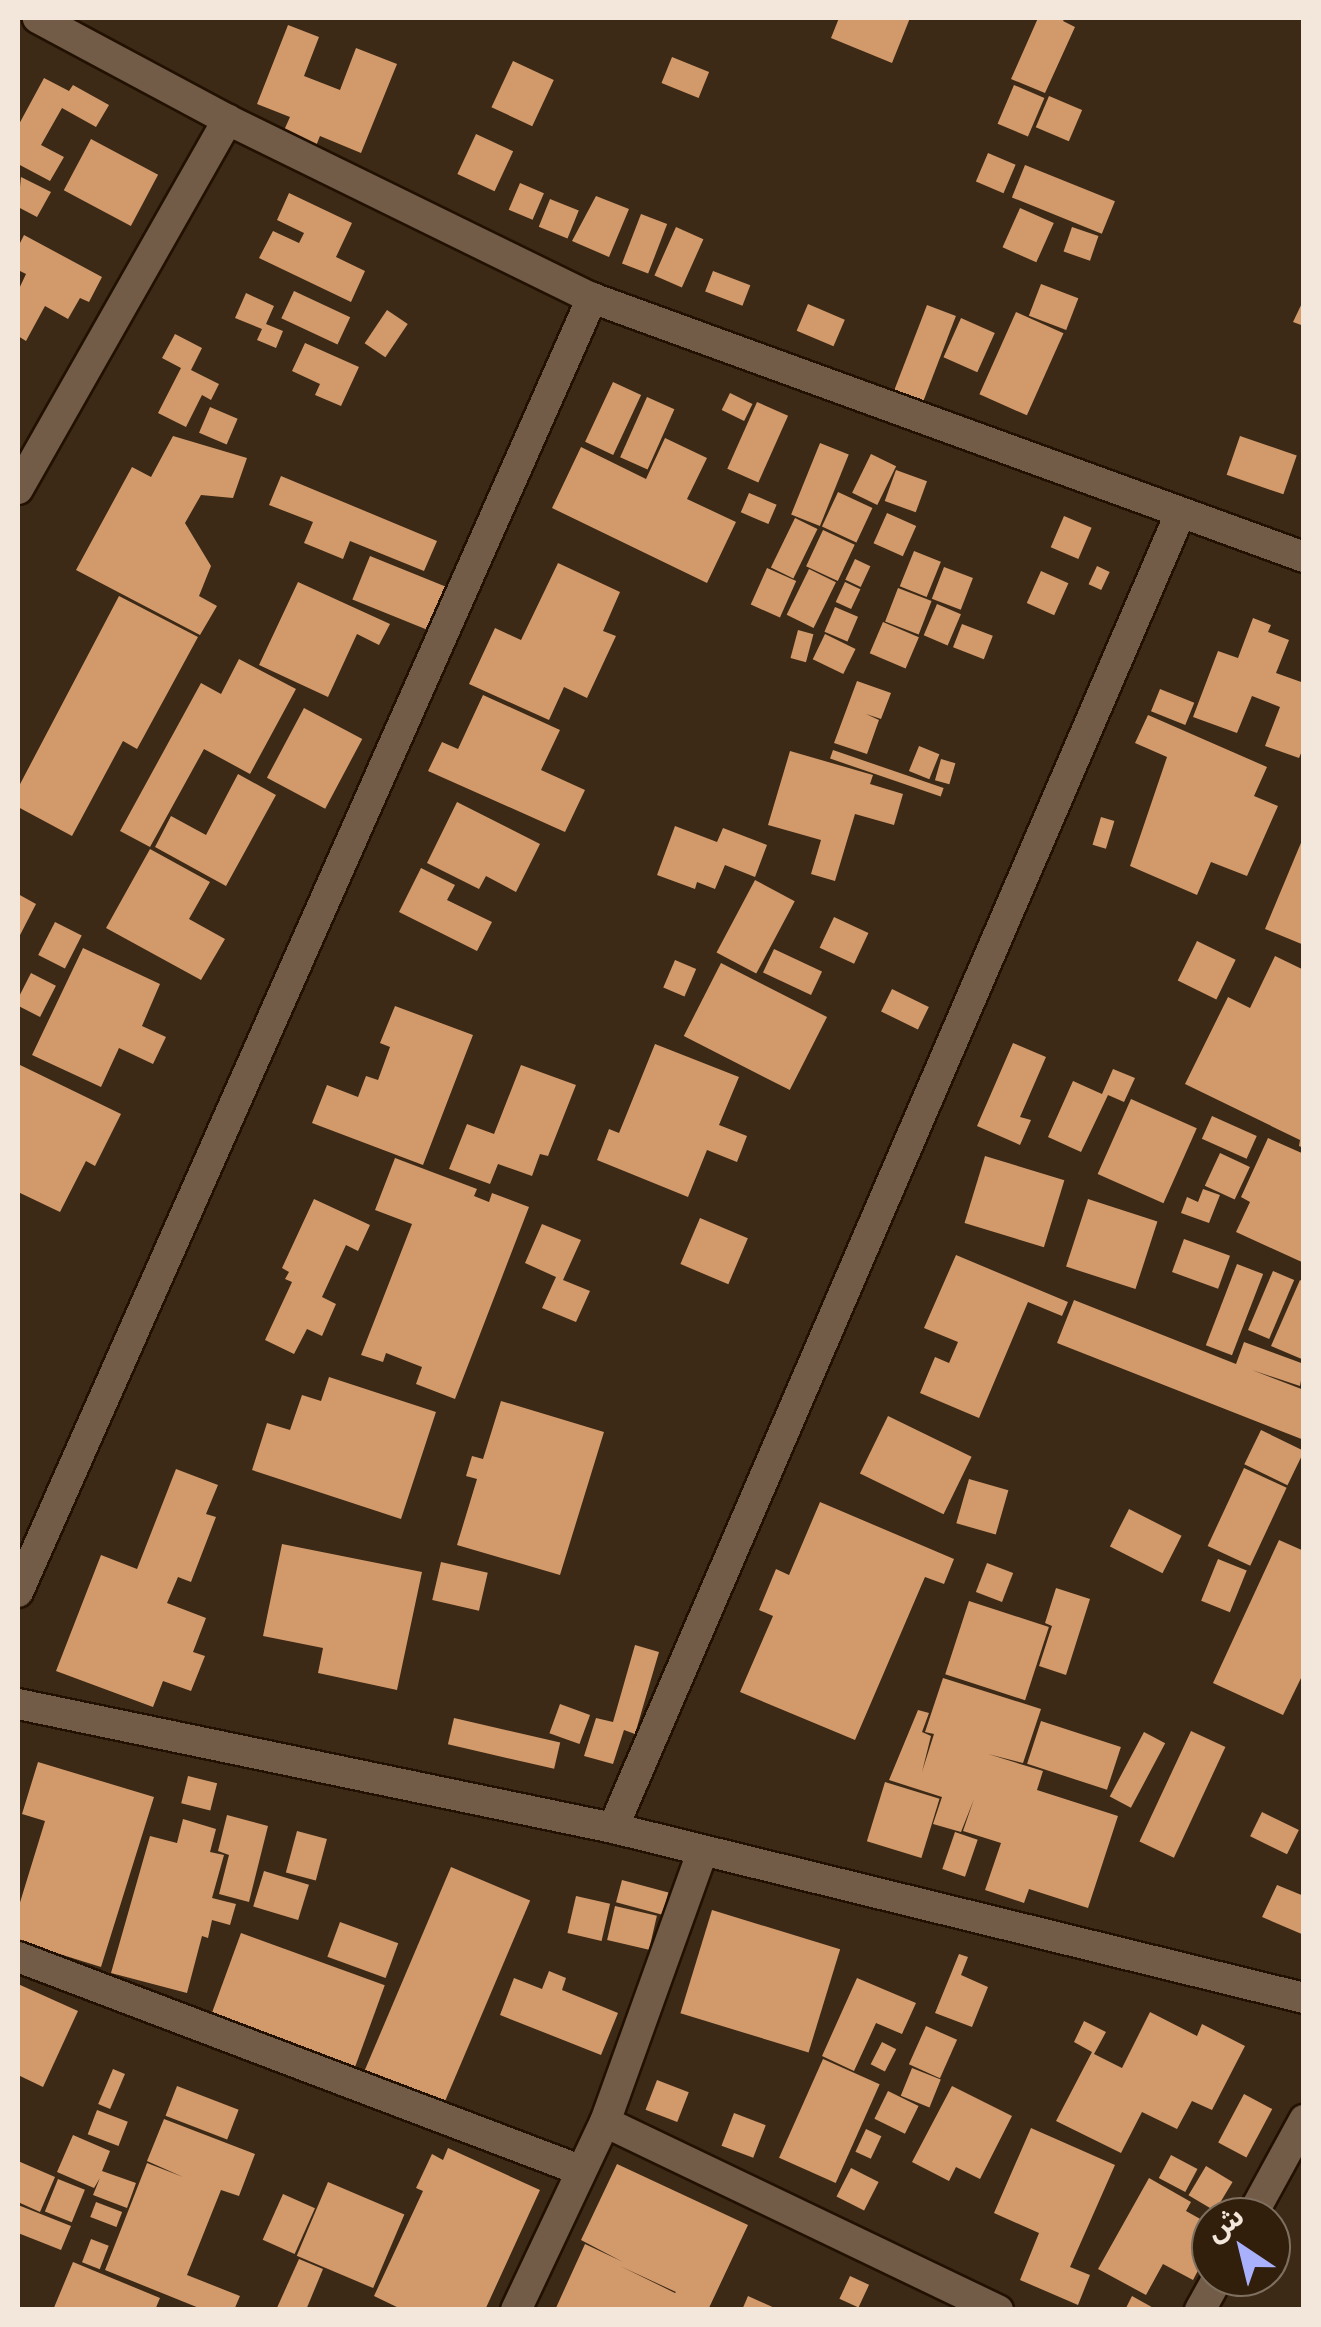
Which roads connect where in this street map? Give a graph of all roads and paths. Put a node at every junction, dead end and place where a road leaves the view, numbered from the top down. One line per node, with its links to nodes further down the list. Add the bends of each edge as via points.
1 (38, 18): 2 (street)
2 (228, 120): 3 (street); 4 (street)
3 (592, 298): 5 (street); 7 (street)
4 (18, 490)
5 (1180, 514): 6 (street); 9 (street)
6 (1304, 557)
7 (18, 1592)
8 (22, 1715): 9 (street)
9 (613, 1828): 10 (street)
10 (702, 1853): 12 (street); 14 (street)
11 (18, 1957): 15 (street)
12 (1304, 1998)
13 (1304, 2120): 16 (street)
14 (605, 2122): 15 (street); 18 (street)
15 (580, 2170): 17 (street)
16 (1261, 2197)
17 (516, 2310)
18 (998, 2310)

